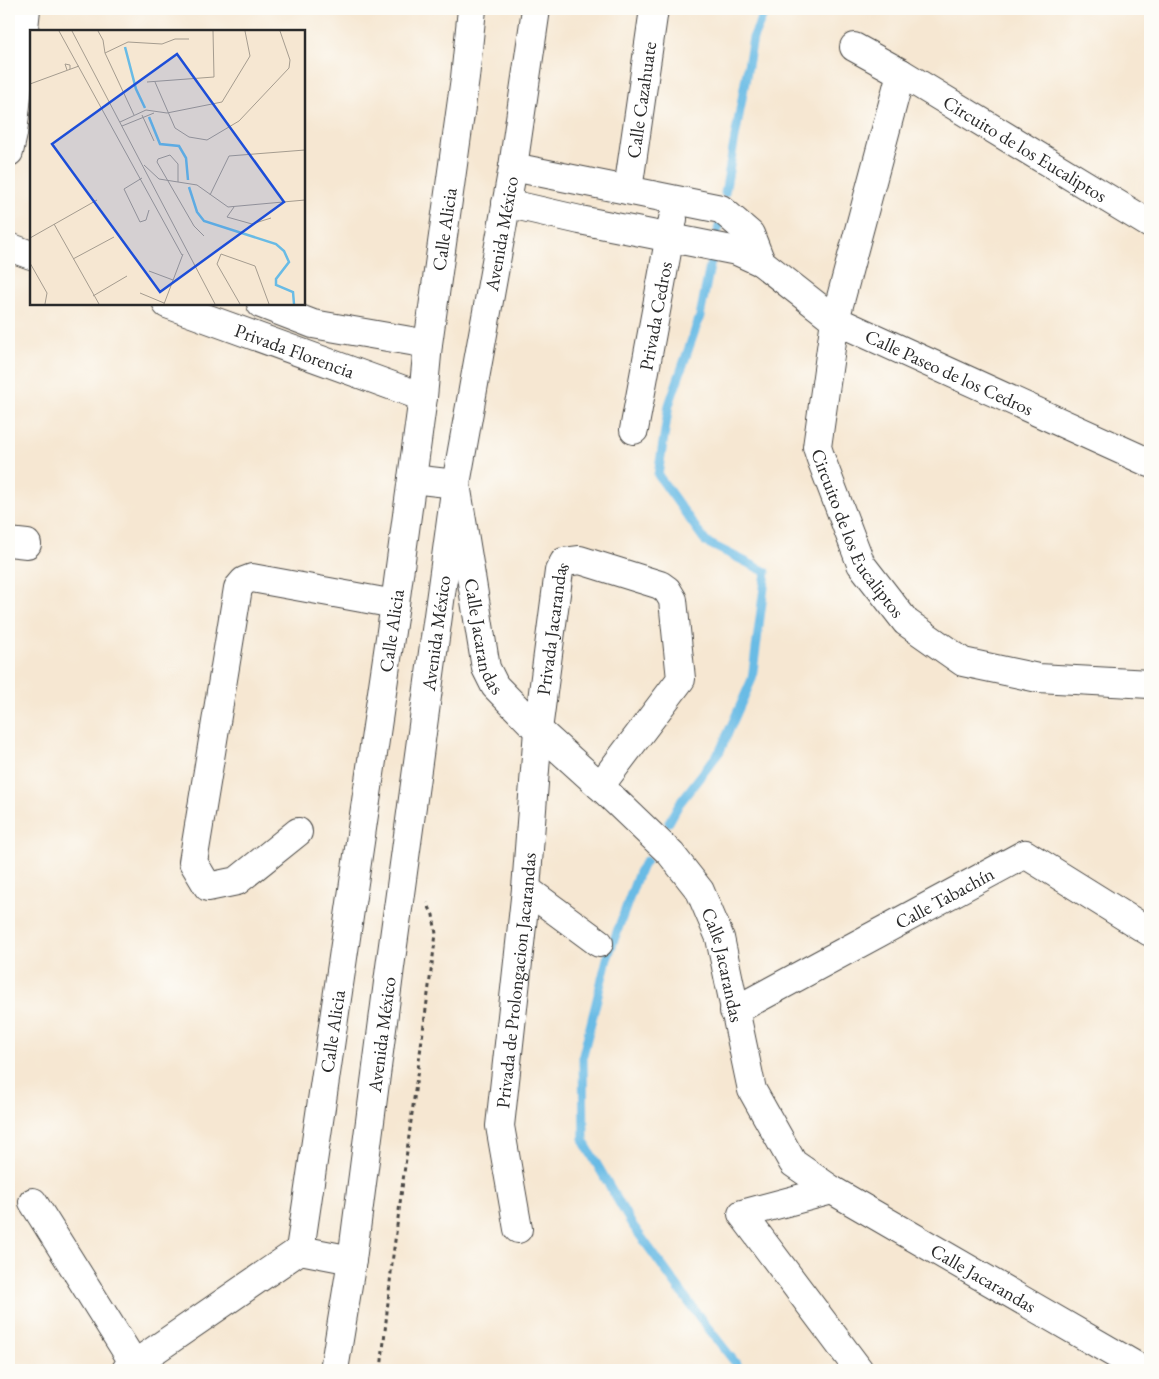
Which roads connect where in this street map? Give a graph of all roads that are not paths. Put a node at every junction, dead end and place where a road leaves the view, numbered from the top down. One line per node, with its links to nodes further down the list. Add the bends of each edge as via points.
1 (26, 9): 7 (street)
2 (472, 9): 20 (street, Calle Alicia)
3 (536, 9): 8 (street, Avenida México)
4 (654, 9): 9 (street, Calle Cazahuate)
5 (854, 46): 6 (street, Circuito de los Eucaliptos)
6 (901, 73): 12 (street, Circuito de los Eucaliptos); 19 (street, Circuito de los Eucaliptos)
7 (18, 145)
8 (512, 168): 9 (street); 11 (street, Avenida México)
9 (628, 190): 10 (street)
10 (676, 200): 13 (street, Privada Cedros); 16 (street, via 721,209 750,234)
11 (506, 203): 13 (street, Calle Paseo de los Cedros); 25 (street, Avenida México)
12 (1150, 224)
13 (669, 237): 16 (street, Calle Paseo de los Cedros, via 737,251); 22 (street, Privada Cedros)
14 (9, 247): 15 (street)
15 (30, 255)
16 (761, 262): 19 (street, Calle Paseo de los Cedros)
17 (169, 305): 21 (street, Privada Florencia)
18 (264, 305): 20 (street, via 314,324)
19 (835, 320): 23 (street, Calle Paseo de los Cedros); 27 (street, Circuito de los Eucaliptos, via 818,447 861,564 906,622 963,662 1038,678)
20 (428, 344): 21 (street, Calle Alicia)
21 (411, 392): 24 (street, Calle Alicia)
22 (634, 430)
23 (1150, 463)
24 (412, 479): 25 (street); 26 (street, Calle Alicia)
25 (456, 484): 28 (street, Calle Jacarandas, via 486,668 495,686); 39 (street, Avenida México)
26 (395, 604): 30 (street, via 252,578 238,588 193,862 208,887 238,882); 38 (street, Calle Alicia)
27 (1150, 684)
28 (538, 730): 29 (street, Calle Jacarandas); 29 (street, Privada Jacarandas, via 559,571 564,562 580,560 667,590 673,600 681,679); 31 (street, Privada de Prolongacion Jacarandas)
29 (600, 786): 34 (street, Calle Jacarandas, via 670,854 700,891 720,938)
30 (298, 832)
31 (526, 889): 33 (street); 37 (street, Privada de Prolongacion Jacarandas, via 500,1126)
32 (1150, 932): 34 (street, Calle Tabachín, via 1025,854)
33 (600, 943)
34 (734, 1010): 35 (street, Calle Jacarandas, via 752,1090 793,1164)
35 (832, 1190): 42 (street, via 742,1214); 43 (street, Calle Jacarandas)
36 (33, 1202): 40 (street)
37 (518, 1229)
38 (300, 1250): 39 (street); 40 (street)
39 (352, 1260): 41 (street, Avenida México)
40 (130, 1367)
41 (334, 1370)
42 (860, 1370)
43 (1143, 1370)

